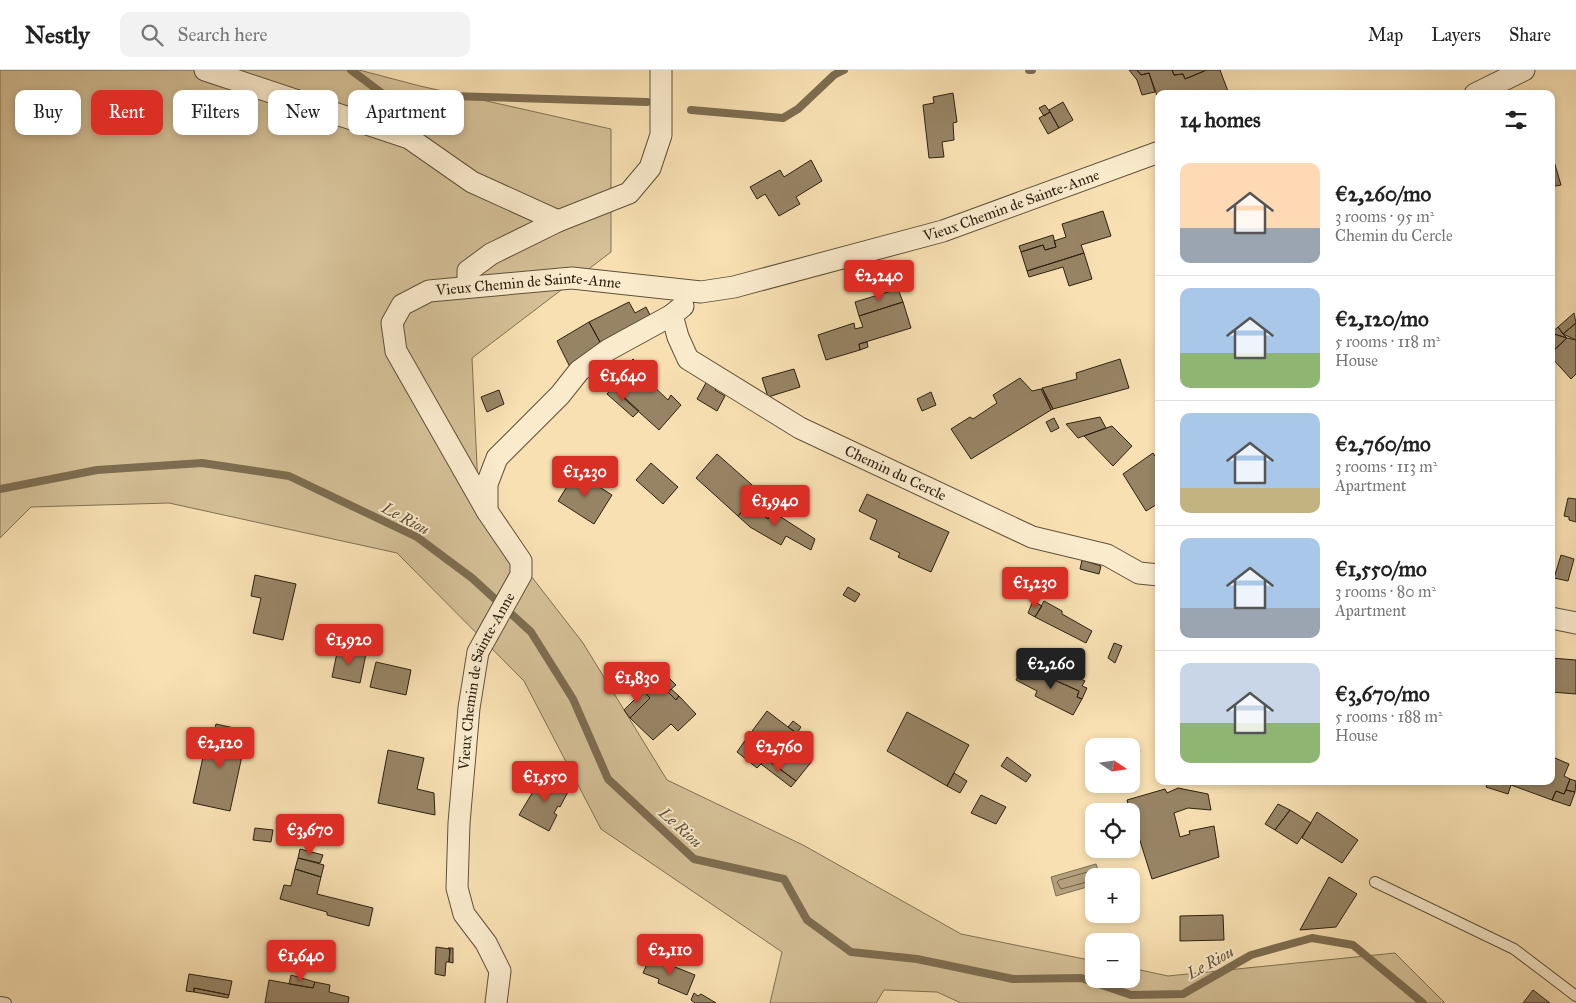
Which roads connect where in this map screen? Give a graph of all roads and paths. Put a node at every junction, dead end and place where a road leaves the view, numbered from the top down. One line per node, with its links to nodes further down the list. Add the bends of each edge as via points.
1 (205, 70): 6 (street, via 409,138 472,182)
2 (661, 70): 6 (street, via 661,135 650,168 629,194)
3 (1524, 70): 4 (street)
4 (1483, 90)
5 (1155, 153): 8 (street, Vieux Chemin de Sainte-Anne, via 943,231 734,287)
6 (558, 221): 7 (street, via 475,265 468,271)
7 (468, 287): 8 (street, Vieux Chemin de Sainte-Anne, via 572,278); 10 (street, Vieux Chemin de Sainte-Anne, via 428,290 402,305 392,323 396,351)
8 (701, 292): 9 (street)
9 (672, 315): 10 (street, via 608,350 579,371 560,395 497,458 488,484); 11 (street, Chemin du Cercle, via 688,359 800,428 1032,537 1107,555 1139,572)
10 (487, 511): 18 (street, Vieux Chemin de Sainte-Anne, via 521,561 521,575 478,652 470,698 457,888 464,914 486,943 500,971)
11 (1155, 574)
12 (1555, 619): 13 (street)
13 (1576, 623)
14 (1375, 882): 15 (lane, via 1514,949)
15 (1576, 996)
16 (0, 1002): 17 (lane)
17 (6, 1003)
18 (496, 1003)

